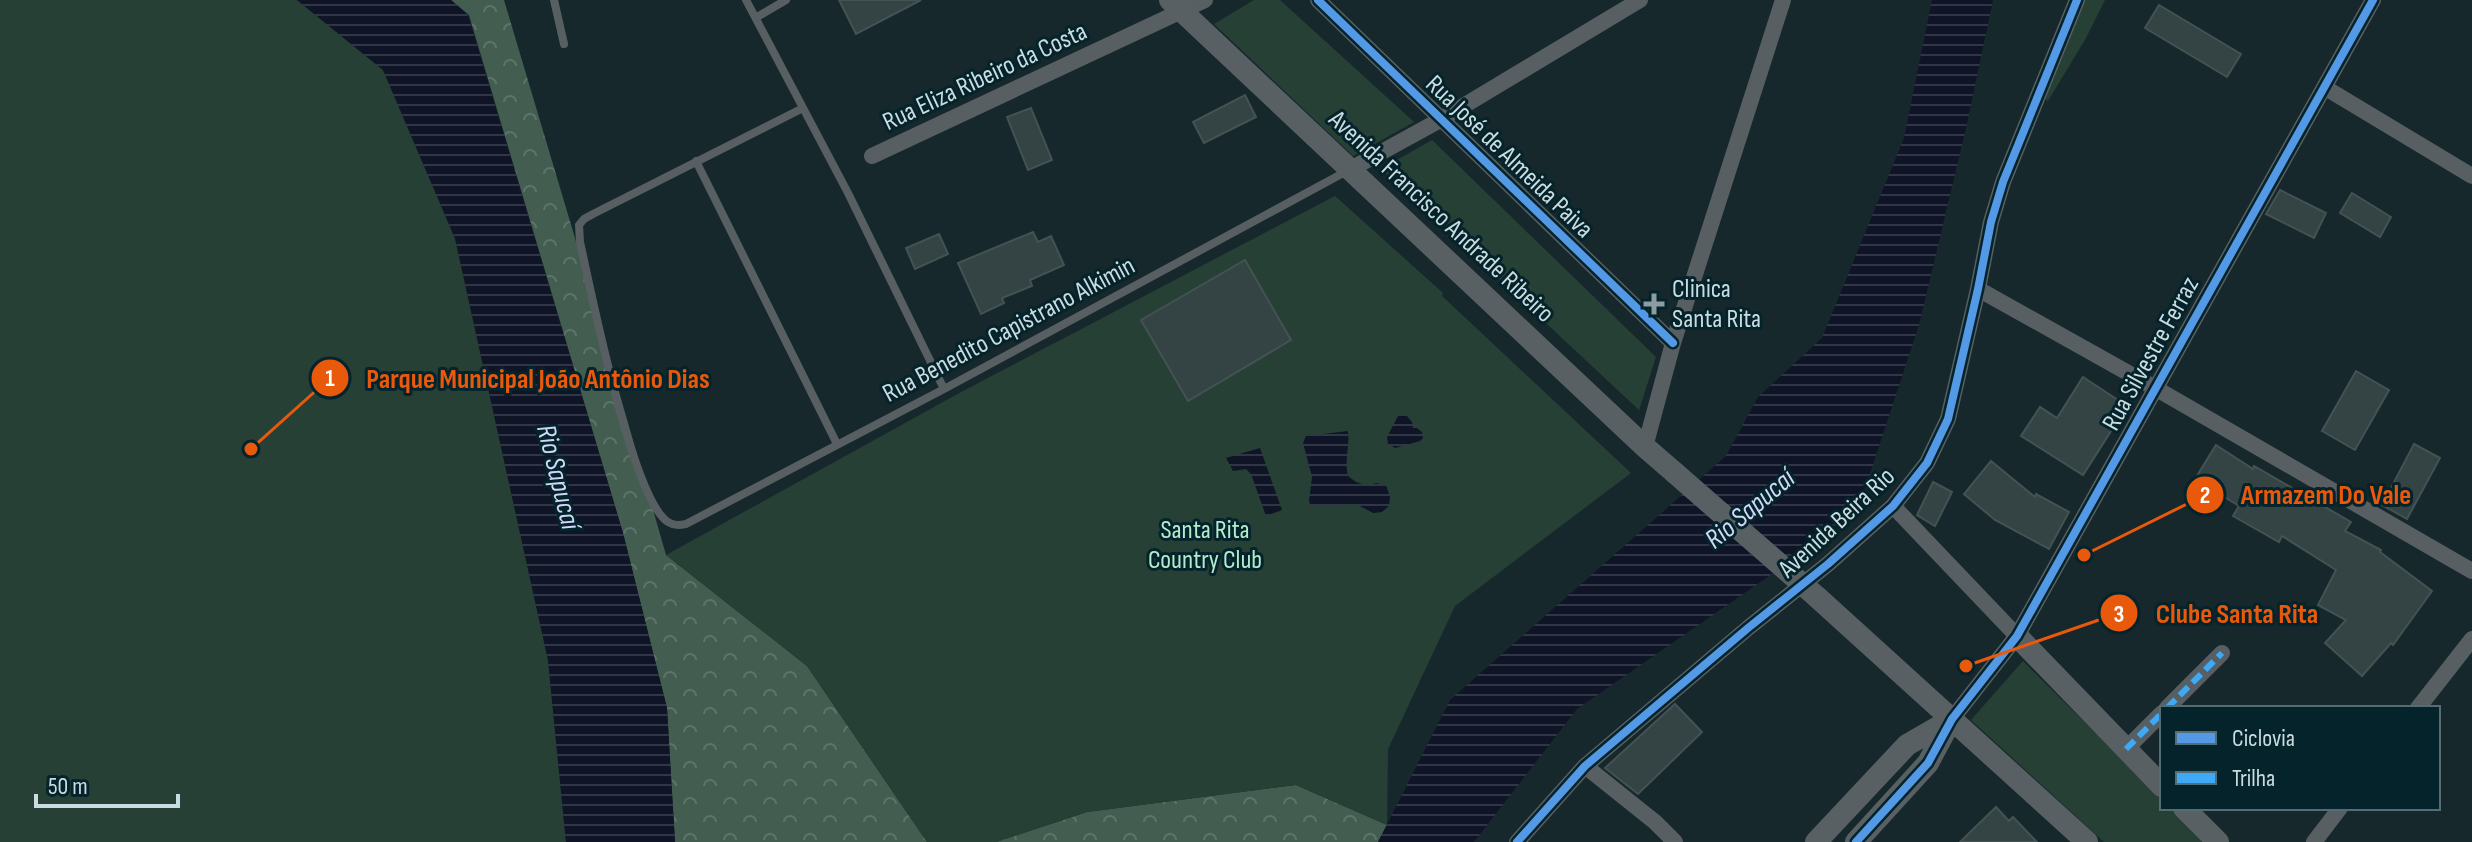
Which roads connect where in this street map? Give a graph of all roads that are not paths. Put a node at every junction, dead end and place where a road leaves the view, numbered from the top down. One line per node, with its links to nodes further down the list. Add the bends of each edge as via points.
1 (554, 0): 12 (lane)
2 (746, 0): 11 (lane)
3 (786, 0): 11 (lane)
4 (1205, 0): 10 (street, Rua Eliza Ribeiro da Costa)
5 (1318, 0): 15 (street, Rua José de Almeida Paiva)
6 (1640, 0): 15 (street)
7 (1783, 0): 21 (street)
8 (2077, 0): 20 (street, Avenida Beira Rio, via 2003,182)
9 (2373, 0): 13 (street, Rua Silvestre Ferraz)
10 (1176, 6): 16 (street, Rua Eliza Ribeiro da Costa); 18 (main road, Avenida Francisco Andrade Ribeiro)
11 (757, 17): 14 (lane)
12 (564, 44)
13 (2324, 87): 19 (street); 22 (street, Rua Silvestre Ferraz)
14 (803, 108): 17 (lane); 23 (lane)
15 (1440, 120): 18 (street); 21 (street, Rua José de Almeida Paiva)
16 (872, 156)
17 (696, 161): 24 (lane); 24 (lane, Rua Benedito Capistrano Alkimin, via 579,225 620,412 644,483 661,516 669,523 686,524)
18 (1349, 170): 23 (lane, Rua Benedito Capistrano Alkimin); 25 (main road, Avenida Francisco Andrade Ribeiro)
19 (2472, 176)
20 (1978, 289): 22 (street); 26 (street, Avenida Beira Rio, via 1948,419 1927,463)
21 (1673, 343): 25 (street)
22 (2155, 388): 27 (street); 28 (street, Rua Silvestre Ferraz)
23 (944, 389): 24 (lane, Rua Benedito Capistrano Alkimin)
24 (837, 444)
25 (1645, 447): 34 (main road, Avenida Francisco Andrade Ribeiro, bridge)
26 (1893, 506): 28 (street); 36 (street, Avenida Beira Rio)
27 (2472, 571)
28 (2017, 636): 34 (street, Rua Silvestre Ferraz); 35 (main road)
29 (2472, 639): 32 (street)
30 (2222, 653): 31 (street)
31 (2169, 706)
32 (2420, 706)
33 (2160, 715): 35 (street)
34 (1952, 719): 42 (main road, via 1907,745); 43 (main road, via 1928,763); 44 (main road, Avenida Francisco Andrade Ribeiro)
35 (2126, 749): 37 (main road)
36 (1585, 766): 40 (street, Avenida Beira Rio); 41 (street)
37 (2160, 784)
38 (2186, 810): 45 (main road)
39 (2338, 810): 46 (street)
40 (1517, 842)
41 (1675, 842)
42 (1816, 842)
43 (1856, 842)
44 (2087, 842)
45 (2218, 842)
46 (2314, 842)

